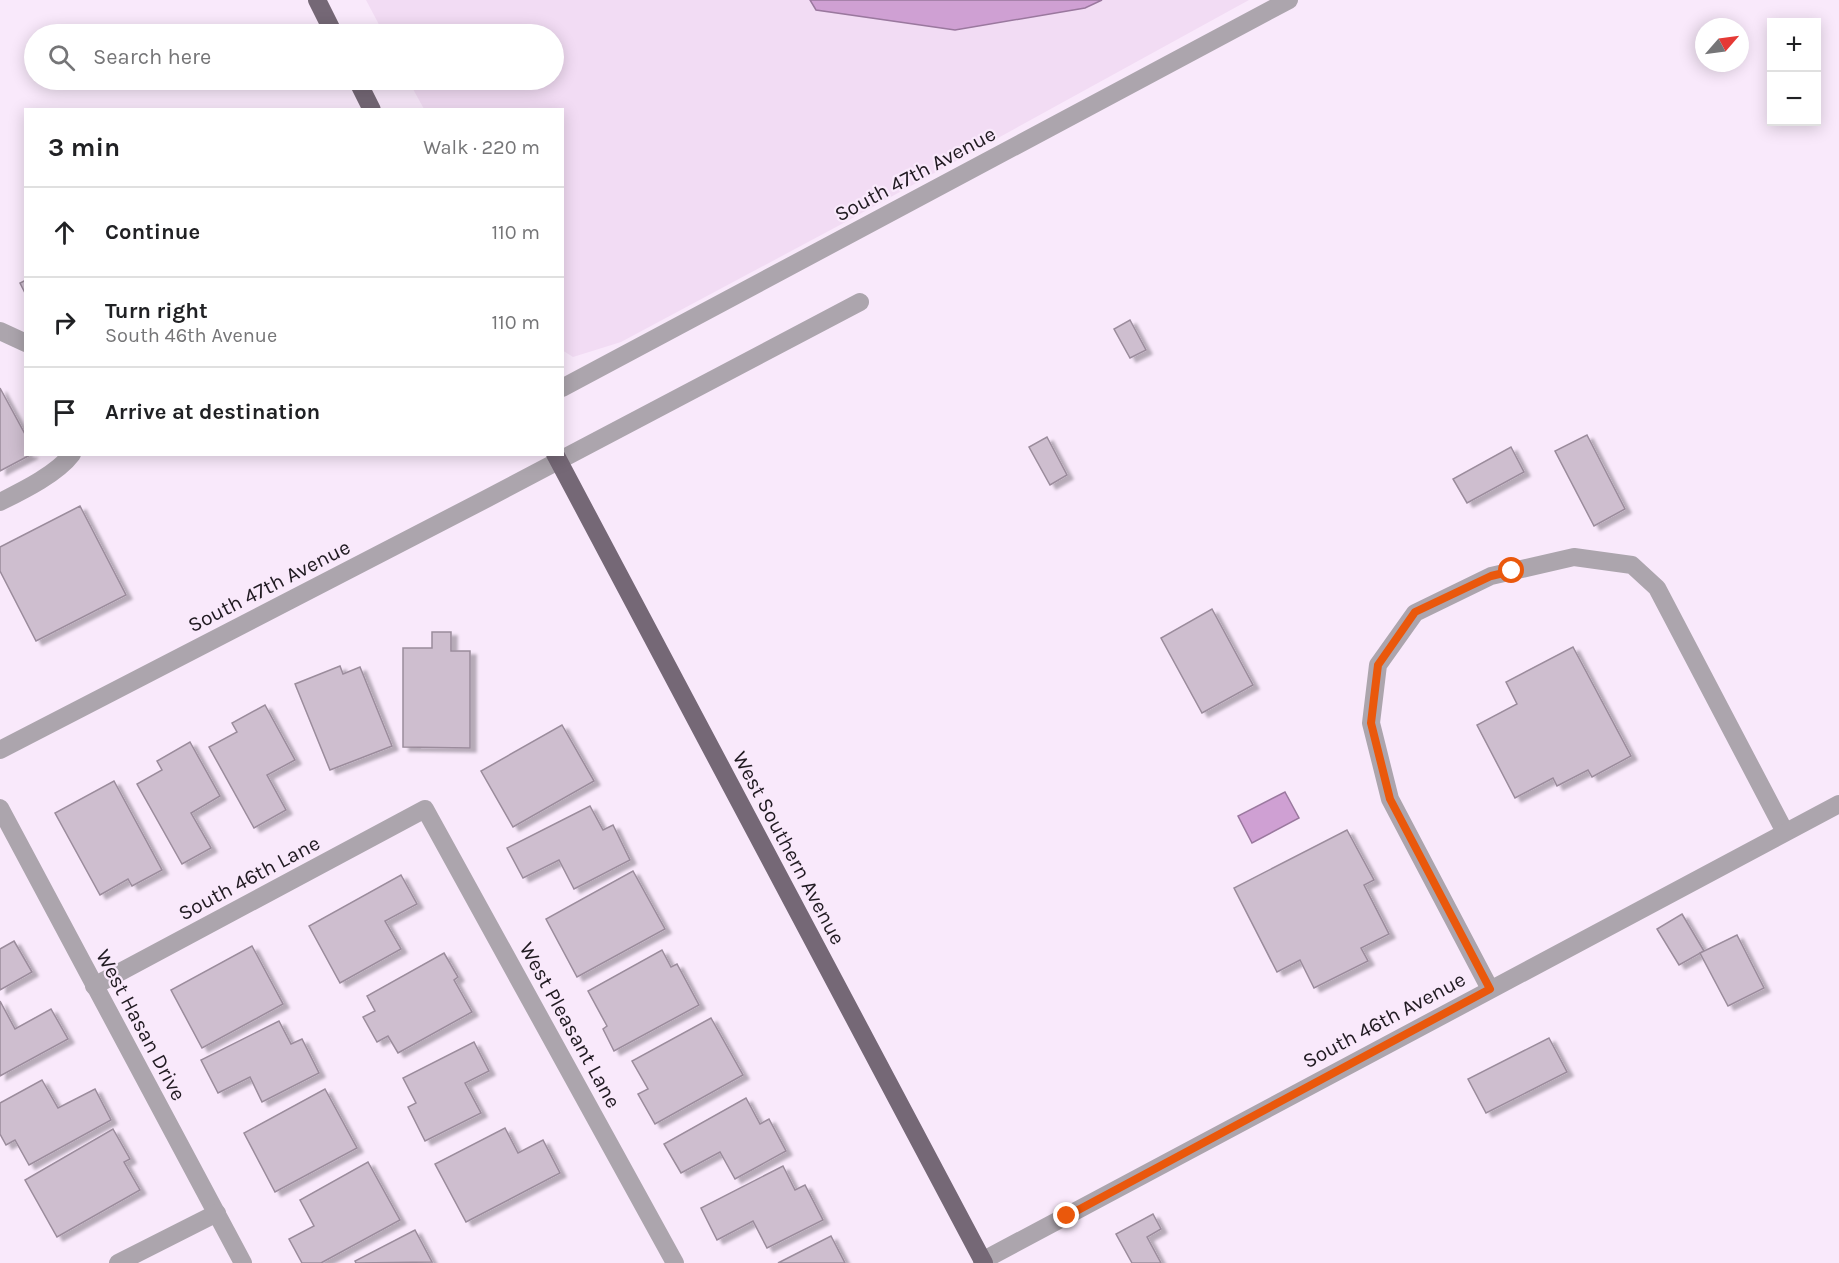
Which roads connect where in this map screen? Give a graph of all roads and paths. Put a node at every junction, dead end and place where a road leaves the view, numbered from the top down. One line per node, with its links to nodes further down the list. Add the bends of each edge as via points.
1 (316, 0): 3 (main road)
2 (1289, 0): 9 (street, South 47th Avenue)
3 (329, 24)
4 (362, 90): 5 (main road)
5 (371, 108)
6 (860, 302): 10 (street, South 47th Avenue)
7 (0, 331): 8 (street)
8 (24, 342)
9 (564, 387)
10 (564, 454)
11 (70, 456): 13 (street, via 52,472)
12 (557, 458): 14 (street, South 47th Avenue); 22 (main road, West Southern Avenue)
13 (0, 502)
14 (0, 750)
15 (1839, 804): 18 (street, South 46th Avenue)
16 (0, 808): 19 (street, West Hasan Drive)
17 (425, 809): 19 (street, South 46th Lane); 25 (street, West Pleasant Lane)
18 (1785, 832): 20 (street, South 46th Avenue); 20 (street, via 1658,588 1632,565 1564,559 1491,576 1415,612 1378,665 1371,723 1390,799)
19 (94, 986): 21 (street, West Hasan Drive)
20 (1490, 989): 22 (street, South 46th Avenue)
21 (217, 1212): 23 (street); 24 (street, West Hasan Drive)
22 (983, 1262)
23 (118, 1263)
24 (243, 1263)
25 (675, 1263)

